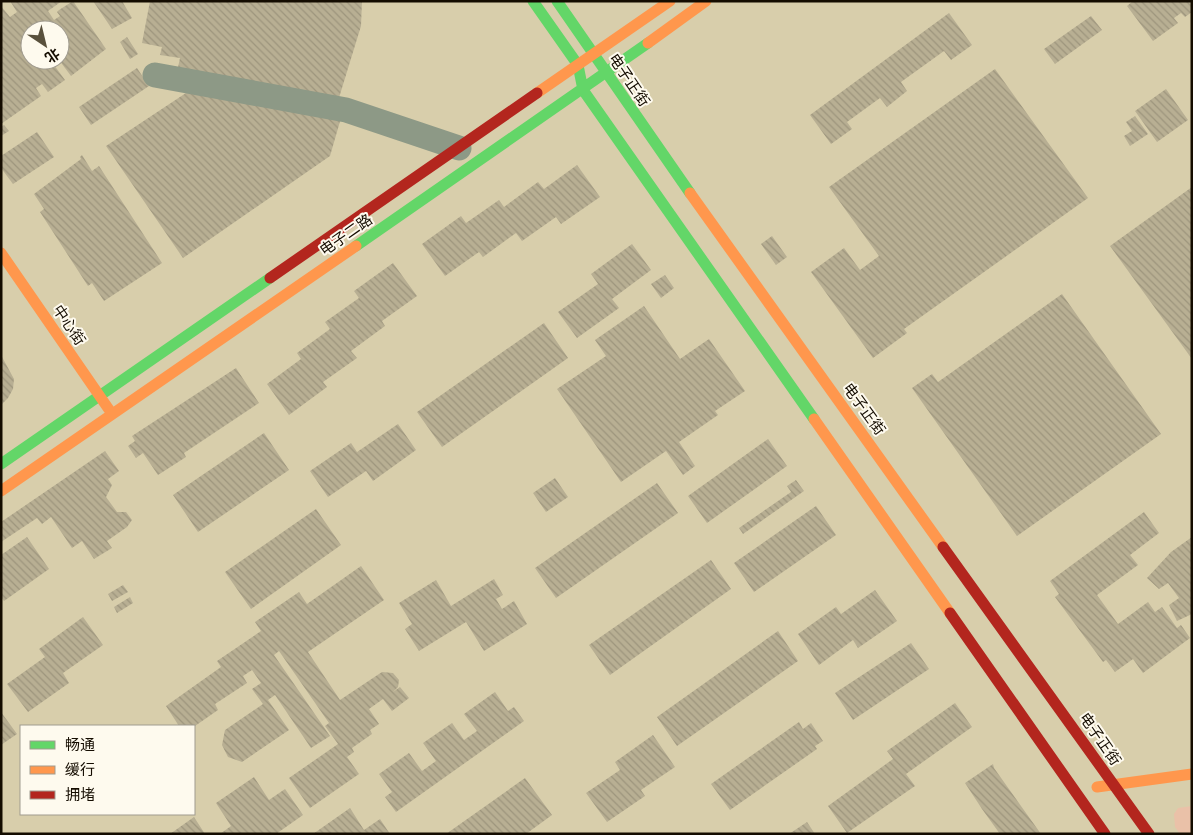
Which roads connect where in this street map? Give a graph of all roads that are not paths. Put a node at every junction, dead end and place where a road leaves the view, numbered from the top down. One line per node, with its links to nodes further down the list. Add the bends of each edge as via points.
1 (533, 1): 6 (main road)
2 (557, 1): 5 (main road, 电子正街)
3 (670, 1): 5 (main road, 电子二路)
4 (706, 1): 7 (main road, 电子二路)
5 (595, 56): 6 (main road, 电子二路); 7 (main road, 电子正街)
6 (578, 65): 9 (main road); 10 (main road, 电子二路)
7 (606, 74): 9 (main road, 电子二路); 17 (main road, 电子正街)
8 (155, 75): 10 (street, via 346,110)
9 (583, 90): 13 (main road, 电子二路); 18 (main road)
10 (459, 148): 12 (main road, 电子二路)
11 (1, 253): 12 (main road, 中心街)
12 (99, 396): 13 (main road, 中心街); 14 (main road, 电子二路)
13 (113, 414): 15 (main road, 电子二路)
14 (1, 464)
15 (1, 491)
16 (1192, 774): 17 (main road)
17 (1114, 784): 18 (main road); 20 (main road, 电子正街)
18 (1076, 790): 19 (main road)
19 (1105, 834)
20 (1149, 834)

